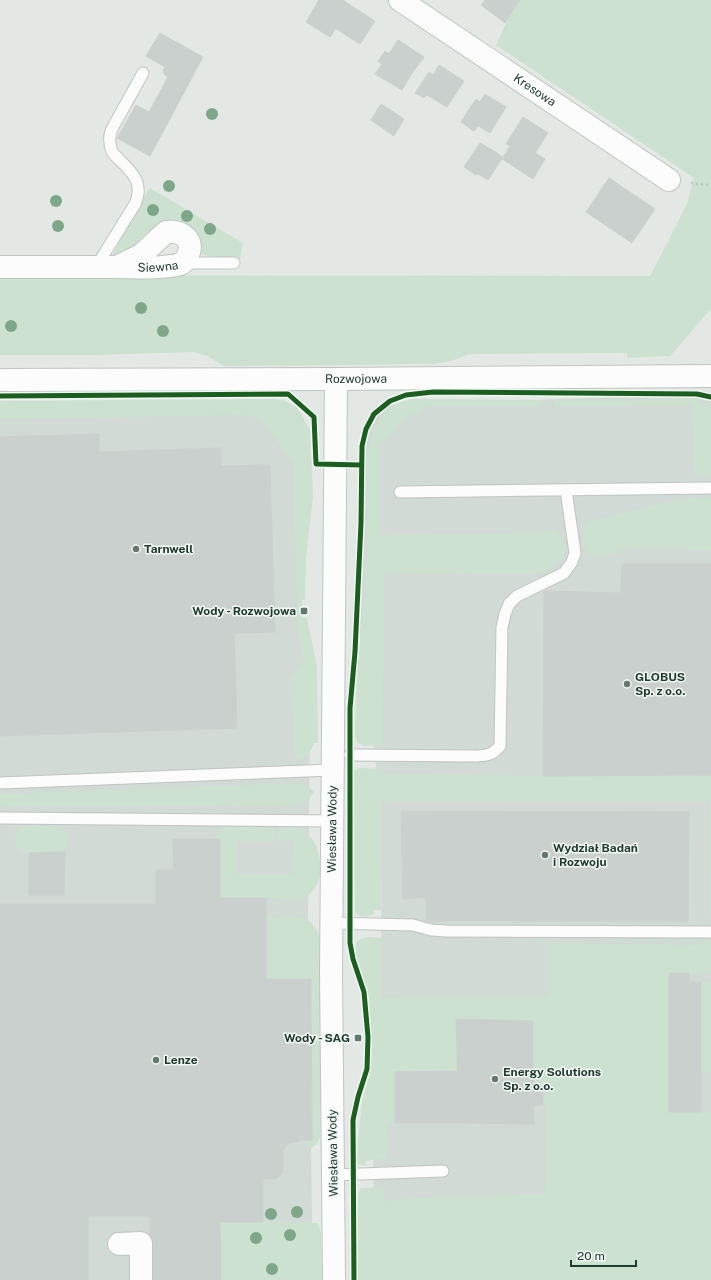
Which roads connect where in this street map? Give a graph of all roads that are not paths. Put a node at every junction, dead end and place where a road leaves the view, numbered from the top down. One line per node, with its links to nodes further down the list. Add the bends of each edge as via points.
1 (400, 0): 3 (street, Kresowa)
2 (143, 73): 7 (lane, via 109,136 112,152 135,177 139,195)
3 (669, 180)
4 (234, 263): 5 (lane)
5 (178, 265): 8 (street, Siewna); 8 (street, Siewna, via 186,260 190,242 179,232 170,231 162,234 141,254)
6 (0, 267): 7 (street, Siewna)
7 (96, 267): 8 (street, Siewna)
8 (117, 267)
9 (711, 376): 10 (street, Rozwojowa)
10 (336, 379): 11 (street, Rozwojowa); 16 (street, Wiesława Wody)
11 (0, 380)
12 (711, 488): 13 (lane)
13 (566, 490): 14 (lane); 15 (lane, via 575,553 572,562 564,573 517,596 509,604 505,614 502,628 500,746 488,755 477,756)
14 (400, 492)
15 (350, 755)
16 (333, 770): 17 (lane); 19 (street, Wiesława Wody)
17 (0, 783)
18 (0, 818): 19 (lane)
19 (333, 821): 20 (street, Wiesława Wody)
20 (332, 924): 21 (lane, via 413,925 446,931); 23 (street, Wiesława Wody)
21 (711, 932)
22 (443, 1171): 23 (lane)
23 (333, 1175): 26 (street, Wiesława Wody)
24 (120, 1244): 25 (street, via 141,1243)
25 (141, 1280)
26 (334, 1280)

